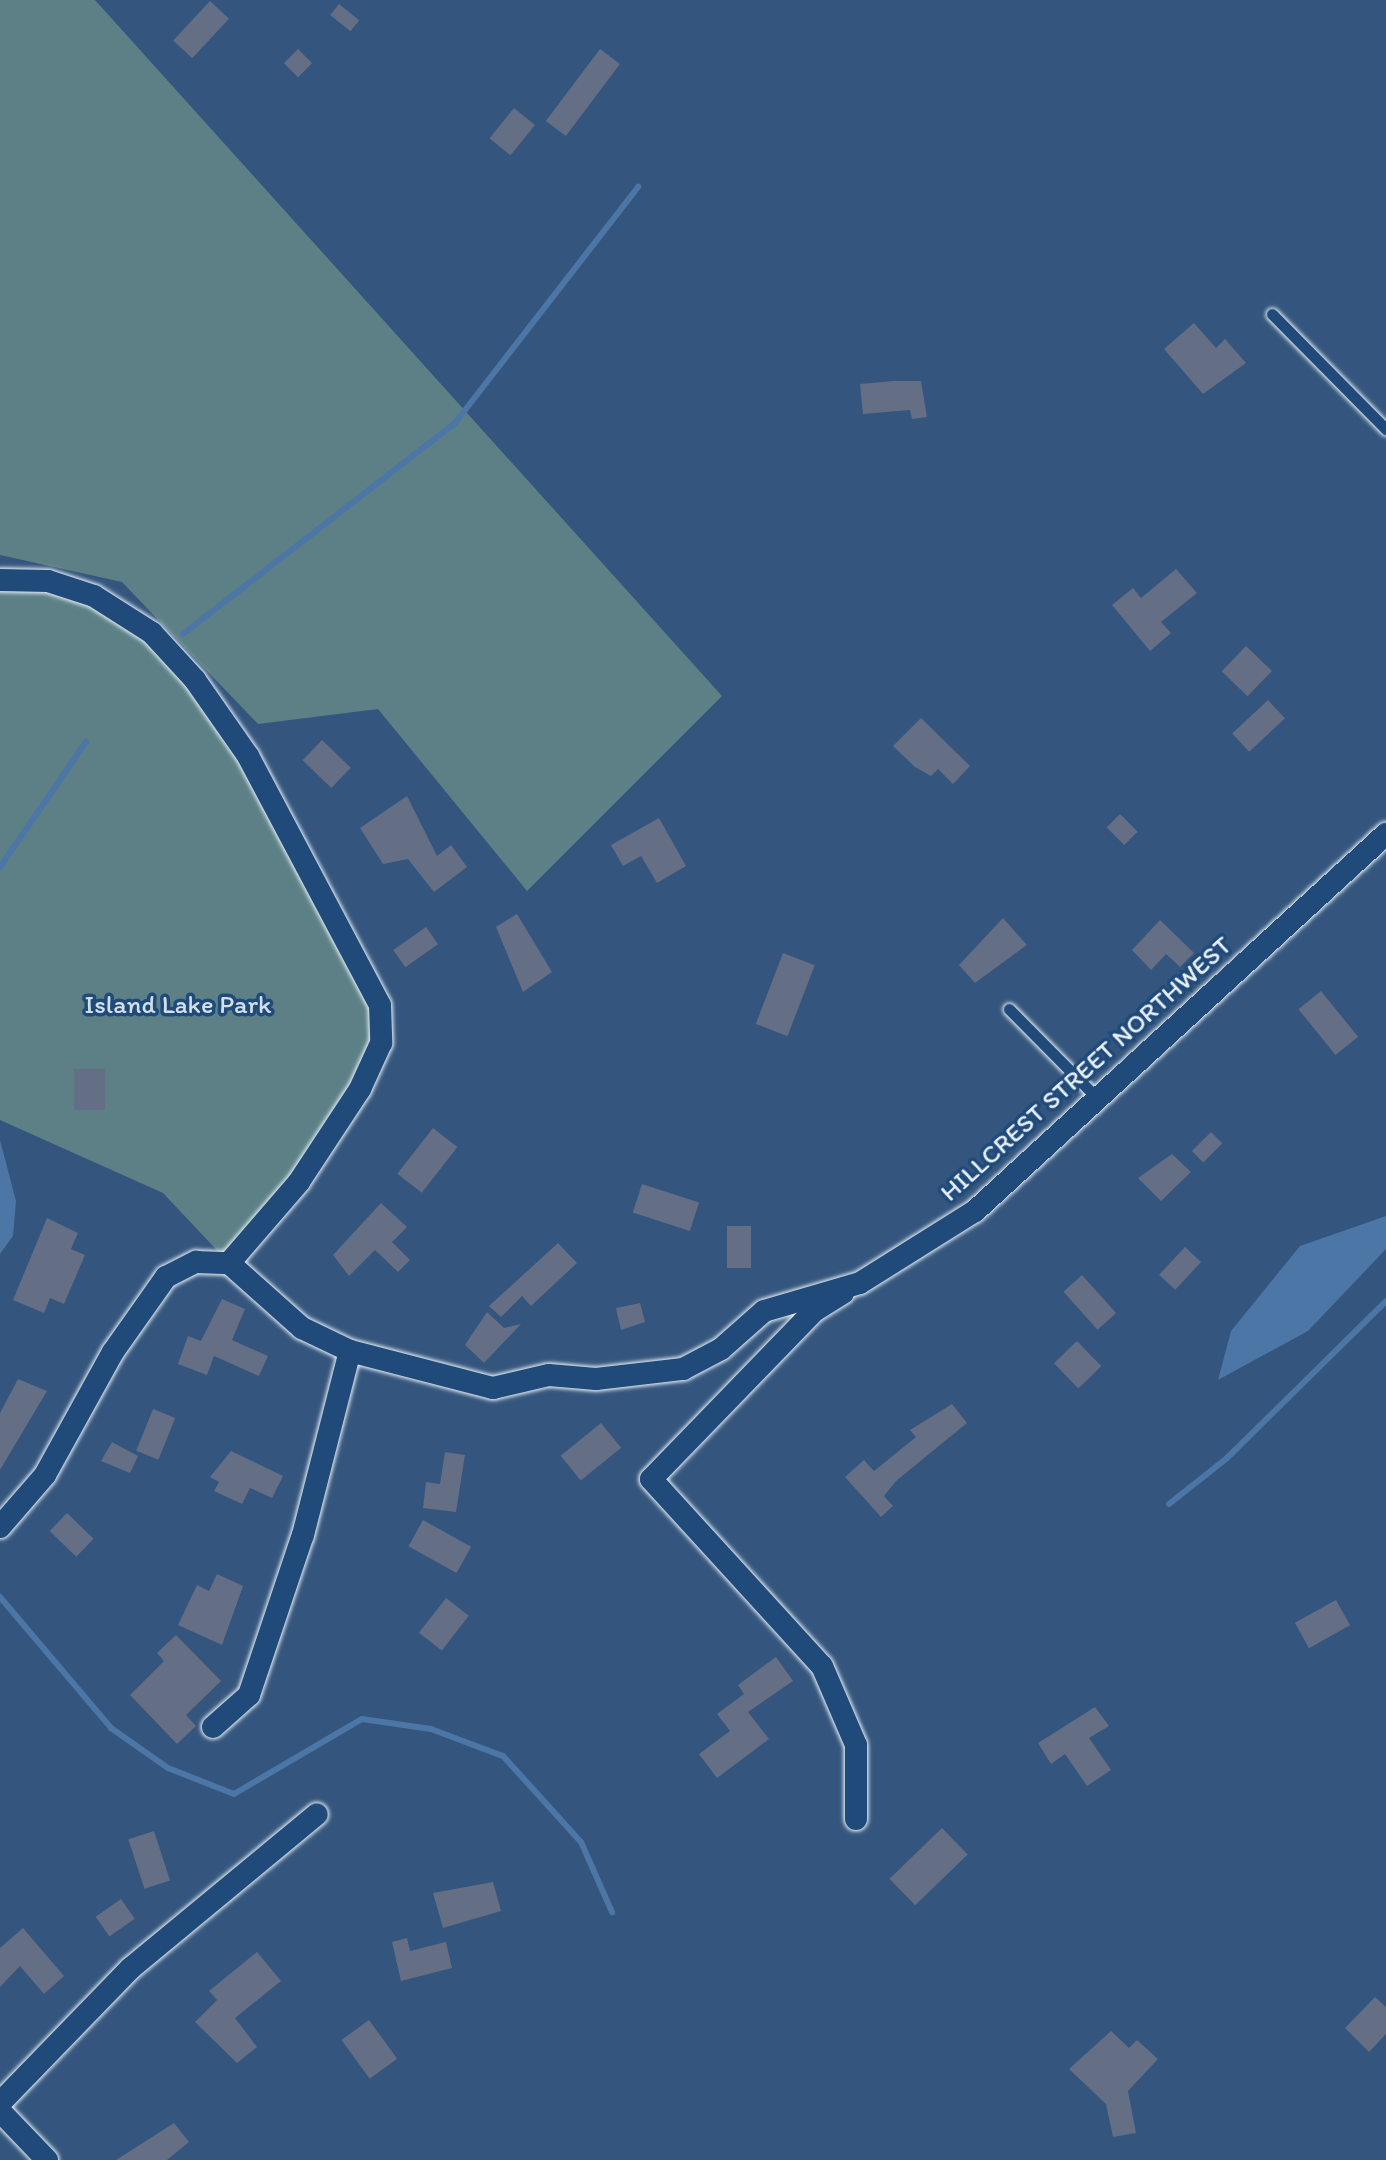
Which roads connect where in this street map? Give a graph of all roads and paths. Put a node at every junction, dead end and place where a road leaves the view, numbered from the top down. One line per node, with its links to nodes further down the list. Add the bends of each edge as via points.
1 (1272, 314): 2 (lane)
2 (1386, 429)
3 (0, 580): 7 (street, via 48,581 94,596 152,633 195,680 248,756 380,1005 381,1043 360,1089 299,1182)
4 (1386, 834): 6 (street, HILLCREST STREET NORTHWEST)
5 (1009, 1009): 6 (lane)
6 (1099, 1100): 8 (street, HILLCREST STREET NORTHWEST, via 975,1211)
7 (229, 1263): 9 (street, HILLCREST STREET NORTHWEST, via 302,1328); 10 (street, via 196,1262 166,1277 113,1352 45,1475)
8 (860, 1283): 9 (street, HILLCREST STREET NORTHWEST, via 764,1311 721,1349 683,1369 596,1379 549,1375 493,1388); 13 (street, via 814,1311 651,1479 822,1666 856,1745)
9 (350, 1351): 11 (street, via 303,1535 249,1695)
10 (0, 1527)
11 (213, 1727)
12 (317, 1814): 14 (street, via 131,1968)
13 (856, 1819)
14 (0, 2103)
15 (0, 2111): 16 (street)
16 (47, 2160)

